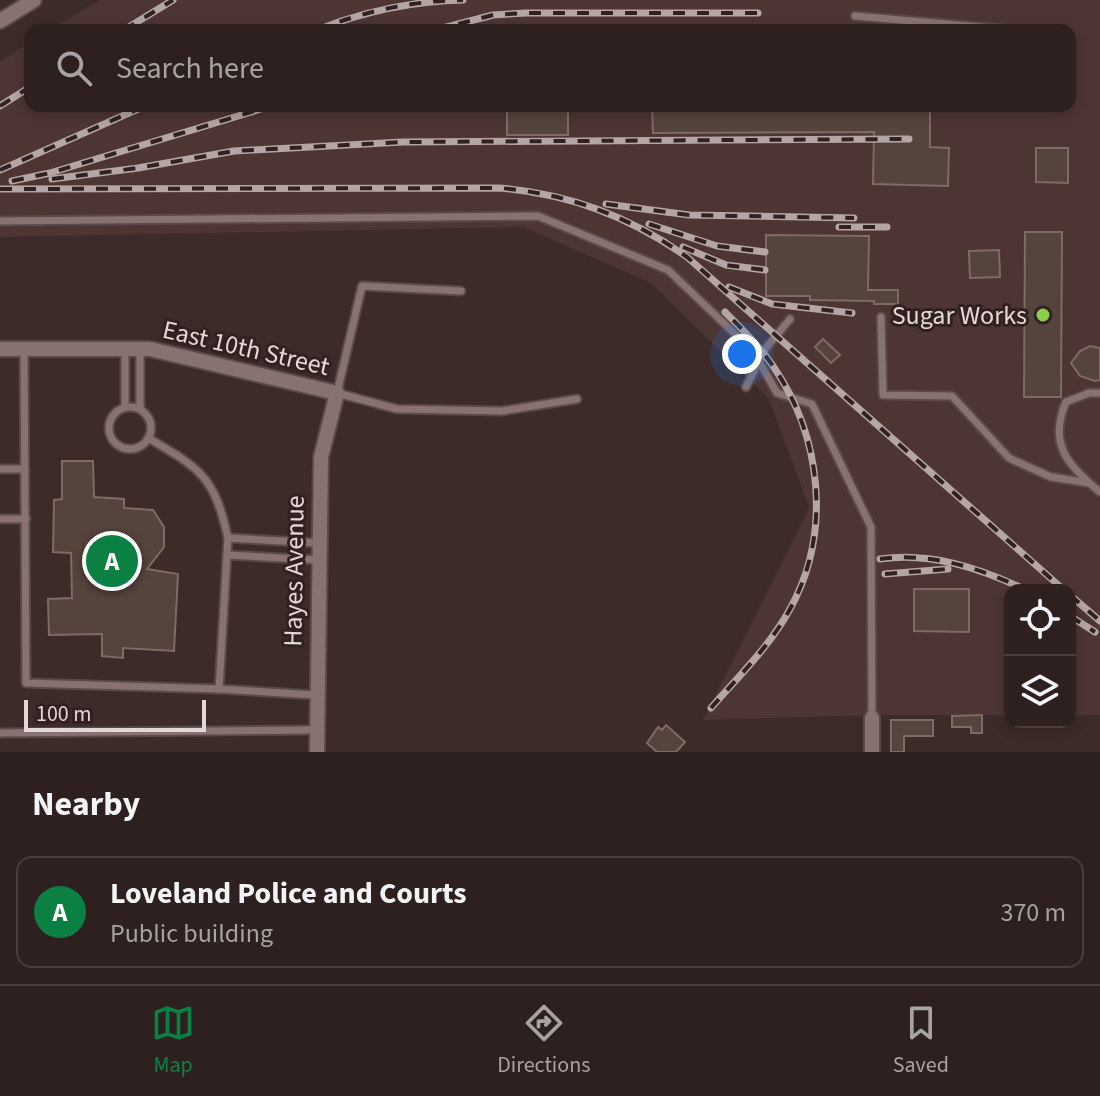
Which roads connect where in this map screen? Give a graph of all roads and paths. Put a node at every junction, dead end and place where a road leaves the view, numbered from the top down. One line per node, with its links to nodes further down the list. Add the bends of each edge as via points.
1 (34, 0): 3 (street)
2 (855, 16): 4 (lane)
3 (0, 21)
4 (946, 24)
5 (0, 221): 12 (lane, via 538,216 668,270)
6 (461, 291): 14 (lane, via 362,286)
7 (881, 317): 22 (lane, via 883,395 952,396 1009,458 1051,477)
8 (790, 319): 12 (lane)
9 (0, 349): 10 (street, East 10th Street)
10 (24, 349): 11 (street, East 10th Street); 21 (lane)
11 (133, 349): 14 (street, East 10th Street, via 172,353); 17 (lane); 18 (lane)
12 (758, 361): 13 (lane); 32 (lane, via 777,393 812,404 871,527)
13 (746, 387)
14 (337, 393): 16 (lane, via 397,409 502,411); 27 (street, Hayes Avenue, via 321,457)
15 (1100, 393): 22 (lane, via 1066,402 1058,420 1059,442 1073,470)
16 (577, 399)
17 (125, 407): 18 (lane); 19 (lane, via 111,420 114,440 131,448)
18 (140, 409): 19 (lane, via 150,419)
19 (148, 438): 26 (lane, via 199,470 214,492)
20 (0, 469): 21 (lane)
21 (25, 469): 25 (lane)
22 (1089, 483): 23 (lane)
23 (1100, 492)
24 (0, 519): 25 (lane)
25 (26, 519): 30 (lane, via 26,683)
26 (228, 538): 27 (lane); 28 (lane)
27 (319, 543): 29 (street, Hayes Avenue)
28 (227, 555): 29 (lane); 30 (lane)
29 (319, 560): 31 (street, Hayes Avenue)
30 (219, 689): 31 (lane)
31 (316, 695): 33 (street, Hayes Avenue)
32 (872, 718): 36 (street)
33 (316, 730): 34 (lane); 35 (street, Hayes Avenue)
34 (0, 733)
35 (317, 752)
36 (872, 752)

